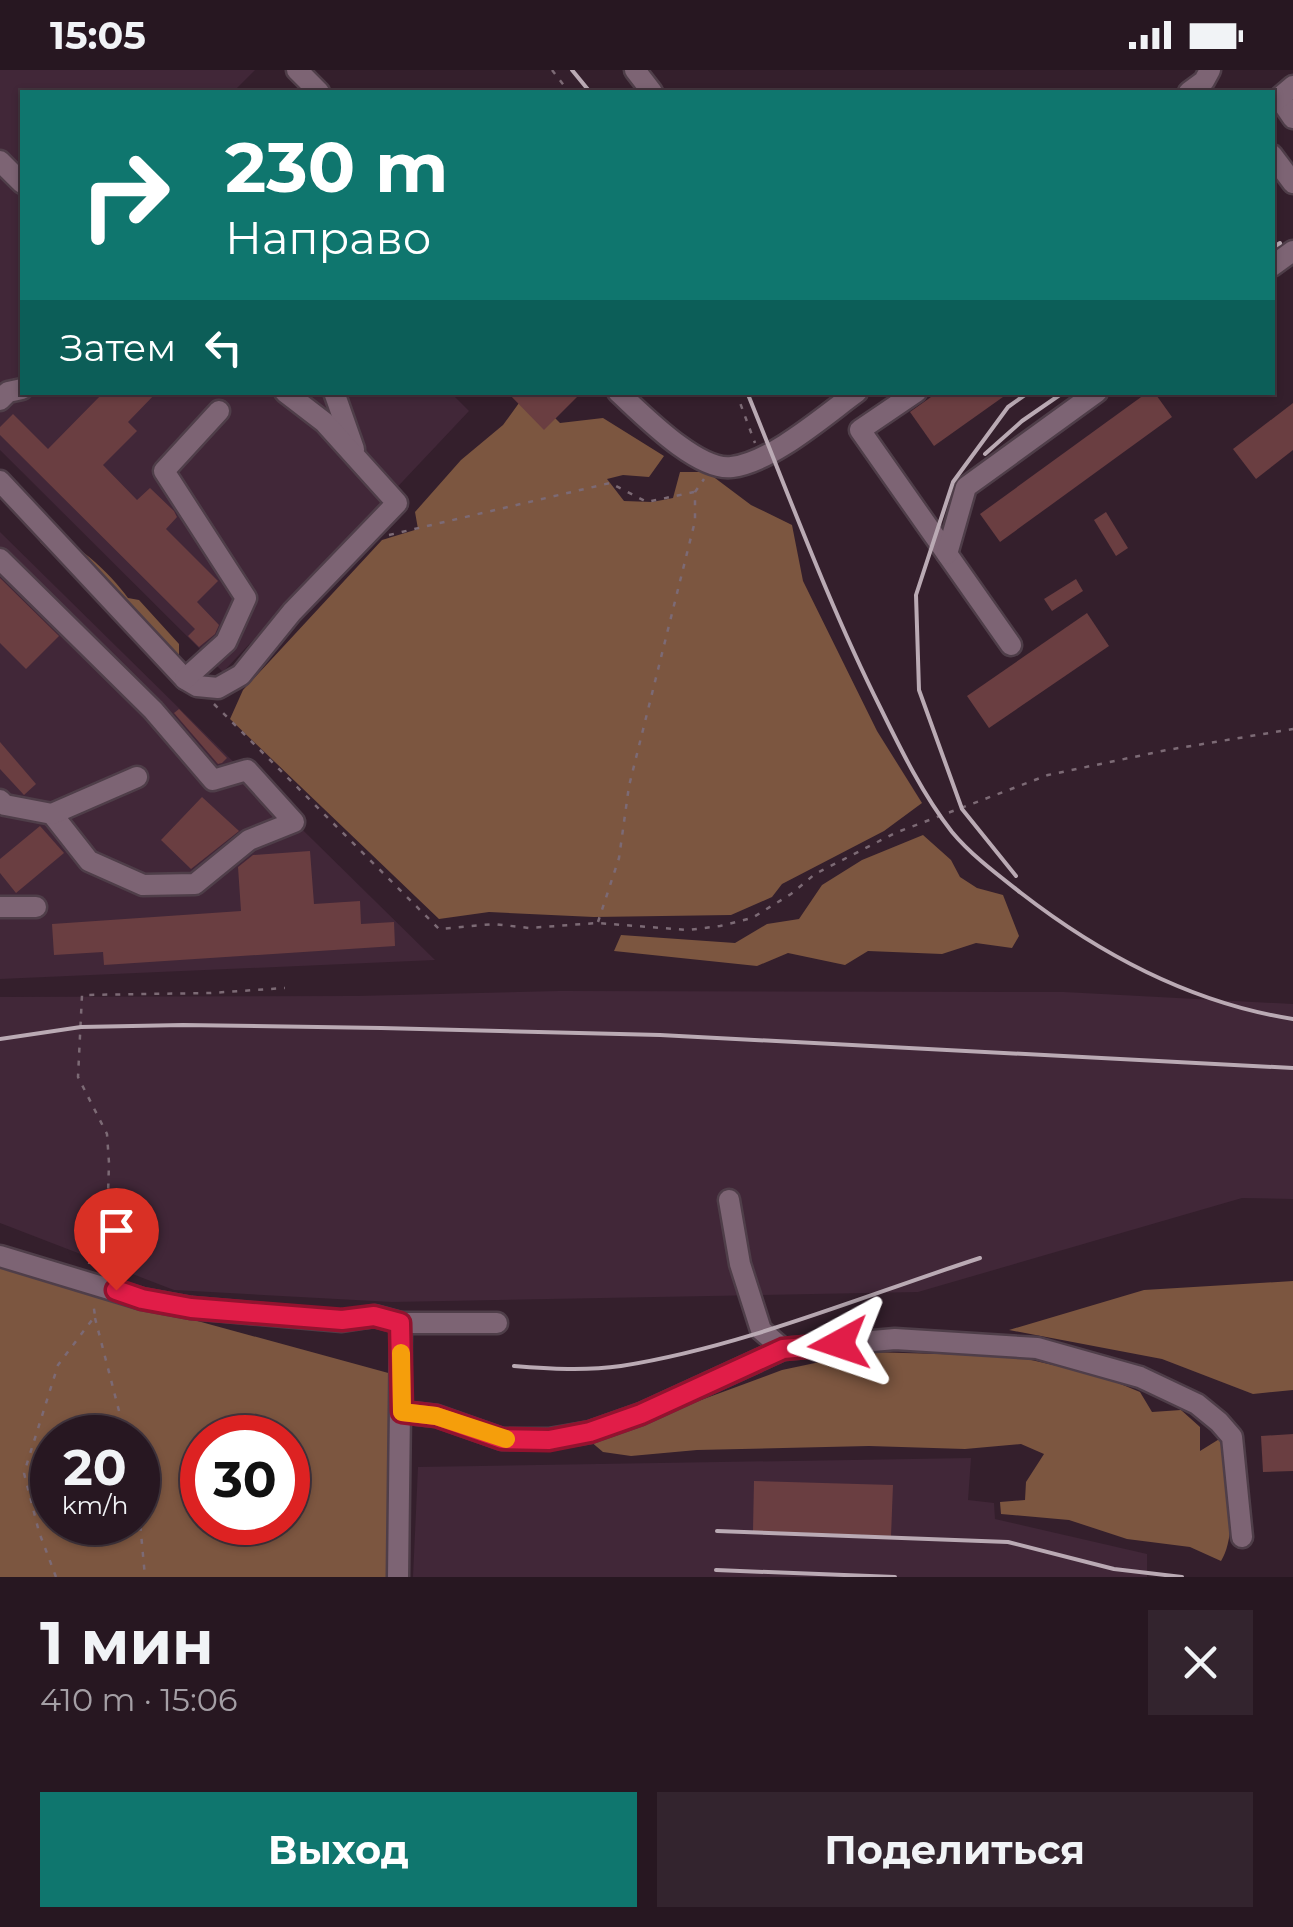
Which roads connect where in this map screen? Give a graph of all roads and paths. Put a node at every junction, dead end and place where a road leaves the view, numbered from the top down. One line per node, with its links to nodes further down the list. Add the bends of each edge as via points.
1 (297, 70): 5 (street)
2 (552, 70): 6 (path)
3 (634, 70): 7 (street)
4 (1210, 70): 8 (street)
5 (317, 90)
6 (568, 90)
7 (650, 90)
8 (1191, 90)
9 (1282, 96): 10 (street)
10 (1293, 118)
11 (1275, 158): 14 (street)
12 (0, 161): 13 (street)
13 (20, 181)
14 (1293, 183)
15 (289, 395): 25 (street)
16 (335, 395): 25 (street)
17 (621, 395): 24 (street, via 672,440 714,465 730,468)
18 (737, 395): 24 (path)
19 (912, 395): 23 (street)
20 (1093, 395): 28 (street, via 966,486)
21 (849, 398): 23 (street); 24 (street)
22 (219, 411): 31 (street, via 164,471 246,598 226,642)
23 (860, 430): 28 (street)
24 (765, 456)
25 (358, 460): 27 (street, via 397,504)
26 (0, 482): 31 (street)
27 (359, 542): 31 (street, via 241,674 218,688); 39 (path, via 610,482 648,502 696,492 695,520 629,786 619,858)
28 (947, 554): 30 (street)
29 (0, 559): 36 (street, via 213,780 246,770 294,822 249,840 194,884 143,886 90,861)
30 (1011, 645)
31 (185, 679)
32 (208, 699): 39 (path, via 439,929)
33 (1293, 729): 39 (path, via 1048,775 895,833 816,874 752,918 688,930)
34 (137, 777): 36 (street)
35 (2, 804): 36 (street)
36 (52, 814)
37 (0, 908): 38 (street)
38 (36, 908)
39 (597, 923)
40 (285, 988): 43 (path, via 82,995 78,1077 107,1134 109,1163)
41 (730, 1200): 47 (street, via 760,1330)
42 (0, 1256): 43 (street)
43 (90, 1282): 44 (path); 45 (street, via 191,1308 342,1320 374,1316)
44 (95, 1316): 49 (path); 52 (path, via 58,1365 24,1473)
45 (400, 1323): 46 (street); 48 (street)
46 (497, 1323)
47 (783, 1349): 48 (street, via 641,1414 549,1440 502,1439 436,1416); 50 (street, via 895,1338 1038,1348 1140,1377 1198,1404 1232,1437)
48 (402, 1412): 54 (street)
49 (120, 1415)
50 (1242, 1537)
51 (142, 1545): 53 (path)
52 (56, 1577)
53 (144, 1577)
54 (398, 1577)

